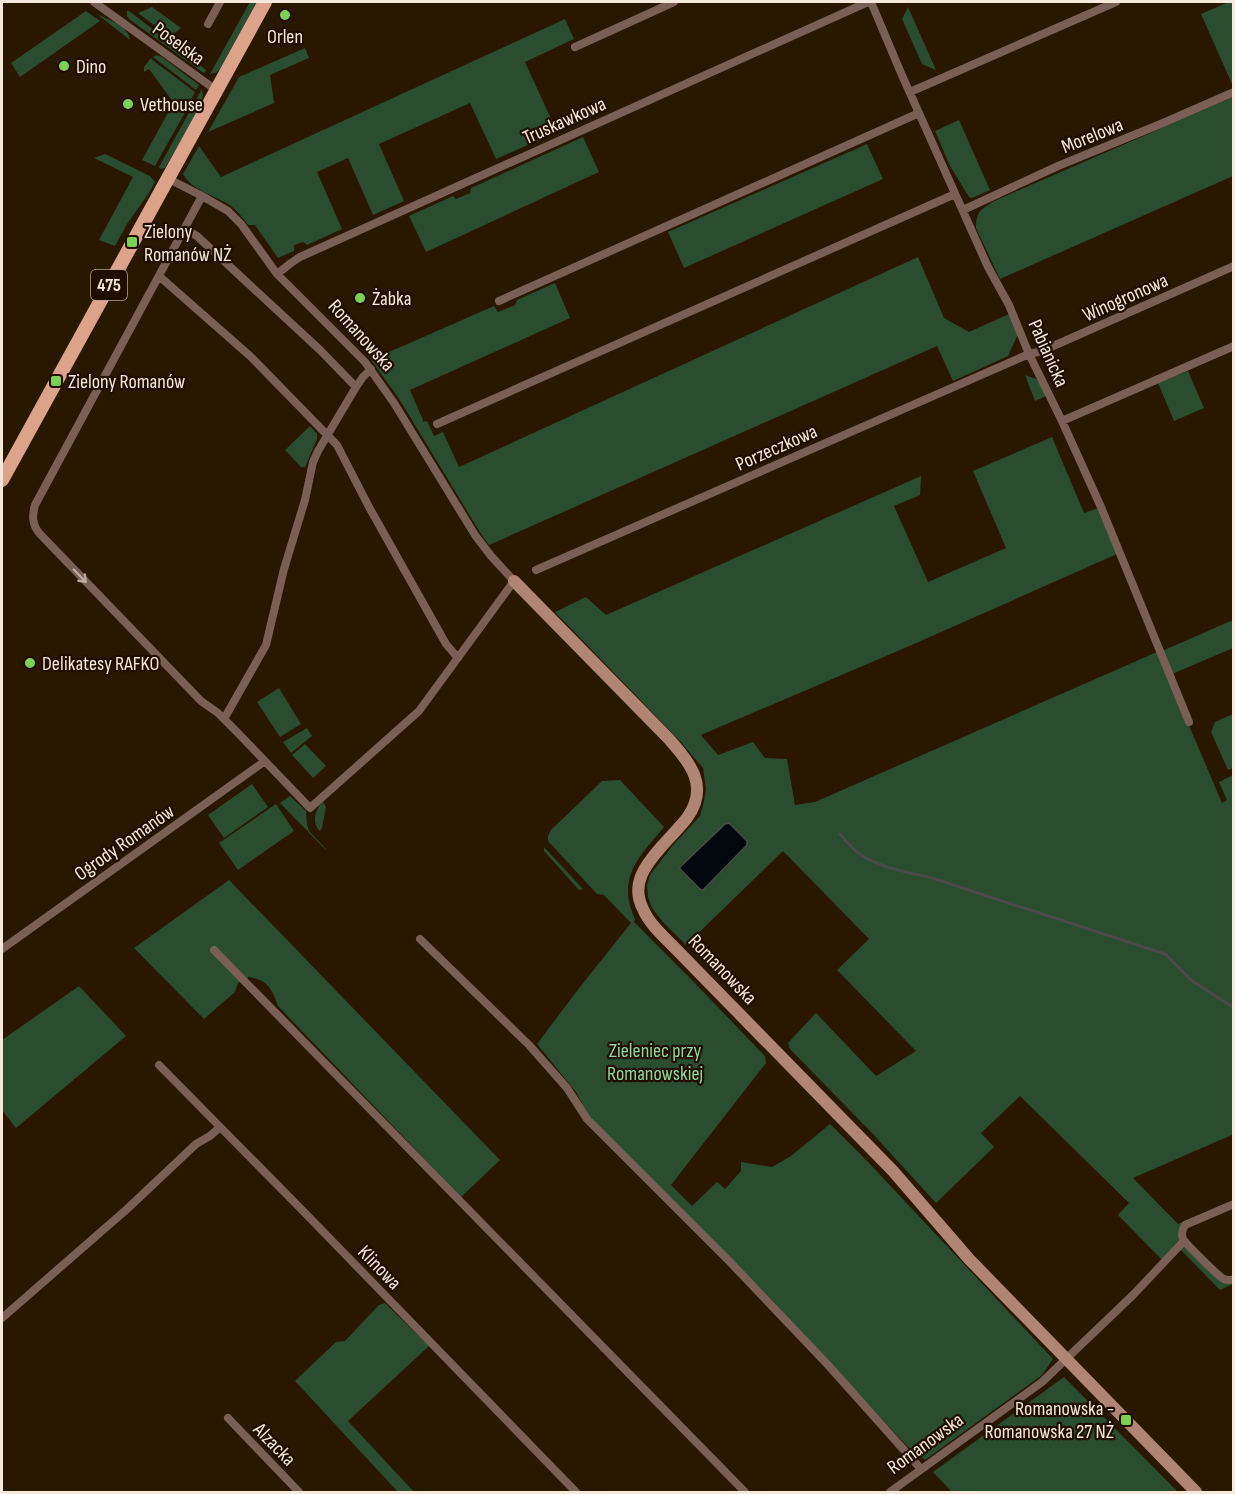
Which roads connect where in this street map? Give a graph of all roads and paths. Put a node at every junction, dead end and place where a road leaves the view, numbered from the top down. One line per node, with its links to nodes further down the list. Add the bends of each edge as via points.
1 (94, 2): 9 (street, Poselska)
2 (220, 2): 7 (street)
3 (265, 2): 9 (main road, 475)
4 (674, 2): 8 (street)
5 (870, 2): 10 (street, Pabianicka); 19 (street, Truskawkowa, via 311,252)
6 (1116, 2): 10 (street)
7 (208, 24)
8 (575, 47)
9 (216, 90): 13 (main road, 475)
10 (910, 92): 12 (street, Pabianicka)
11 (1233, 92): 16 (street, Morelowa)
12 (919, 113): 14 (street, Pabianicka); 21 (street)
13 (167, 178): 15 (street, Romanowska); 29 (main road, 475)
14 (955, 194): 16 (street, Pabianicka); 27 (street)
15 (202, 196): 17 (street); 19 (street, Romanowska, via 234,217)
16 (963, 210): 23 (street, Pabianicka)
17 (185, 229): 20 (street); 25 (street, via 197,236)
18 (1233, 266): 23 (street, Winogronowa)
19 (277, 274): 24 (street, Romanowska)
20 (159, 276): 28 (street, via 250,356); 33 (street, one-way to 33, via 35,506 34,525 201,701)
21 (499, 301)
22 (1233, 346): 26 (street)
23 (1029, 354): 26 (street, Pabianicka); 30 (street, Porzeczkowa)
24 (371, 369): 25 (street); 31 (street, Romanowska, via 475,534)
25 (356, 387): 28 (street)
26 (1062, 421): 34 (street, Pabianicka)
27 (437, 424)
28 (327, 436): 32 (street, via 337,445 446,644); 33 (street, via 313,462 266,645)
29 (2, 480)
30 (536, 570)
31 (514, 581): 32 (street); 45 (street, Romanowska, via 668,738 694,773 697,791 692,810 647,864 638,885 639,900 652,923 888,1166 969,1259)
32 (458, 658): 35 (street, via 419,711 310,808)
33 (224, 719): 35 (street)
34 (1189, 722)
35 (265, 761): 37 (street, Ogrody Romanów)
36 (420, 939): 47 (street, via 529,1045 567,1088 587,1119 738,1270)
37 (2, 949)
38 (214, 950): 50 (street)
39 (159, 1065): 40 (street, Klinowa)
40 (219, 1128): 44 (street, via 196,1144); 49 (street, Klinowa)
41 (1233, 1204): 42 (street, via 1185,1226)
42 (1184, 1241): 43 (street); 45 (street)
43 (1229, 1279)
44 (2, 1318)
45 (1066, 1359): 47 (street, Romanowska, via 1042,1382); 52 (street, Romanowska)
46 (228, 1418): 48 (street, Alzacka)
47 (921, 1470): 51 (street, Romanowska)
48 (299, 1492)
49 (576, 1492)
50 (745, 1492)
51 (890, 1492)
52 (1196, 1492)

